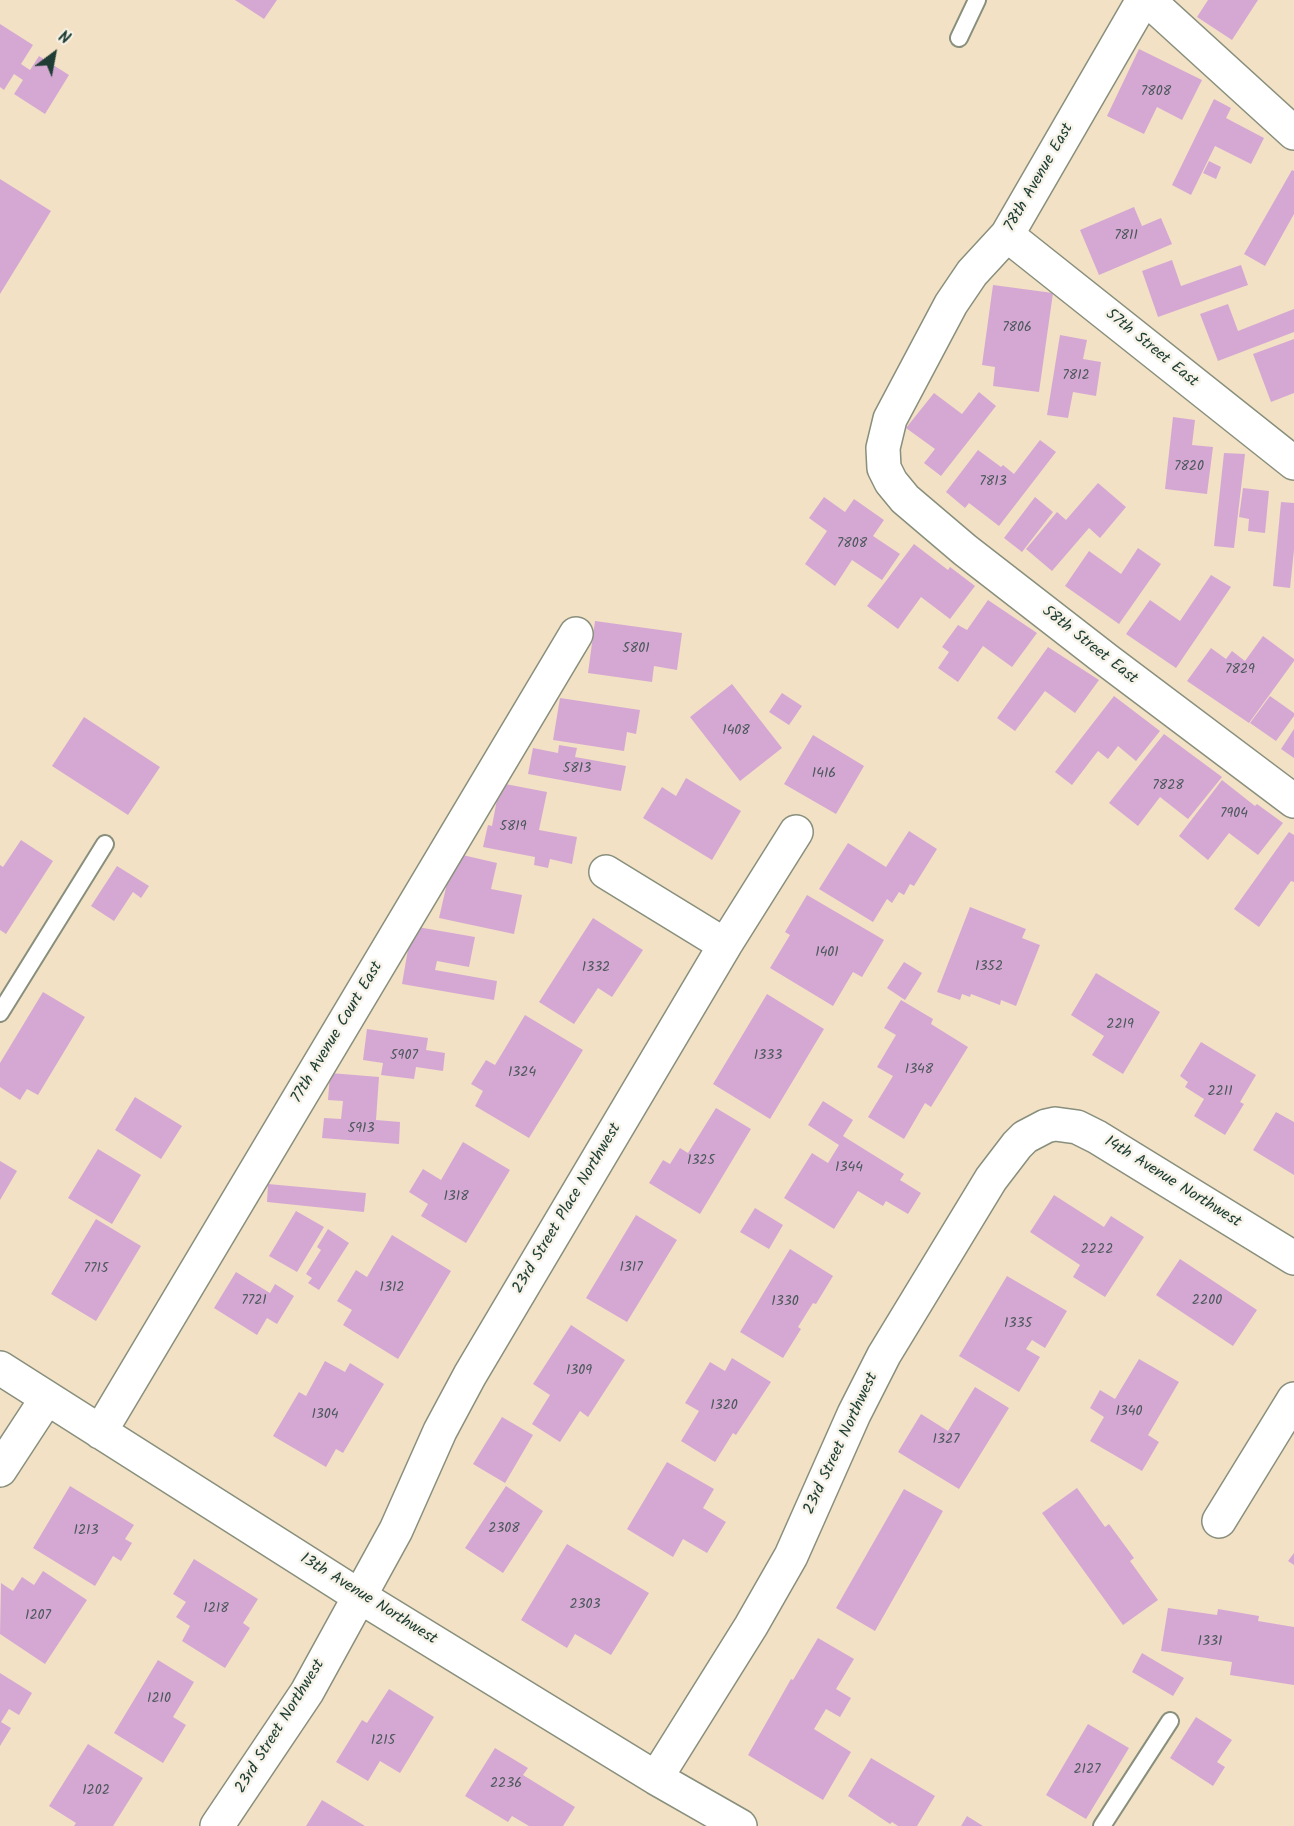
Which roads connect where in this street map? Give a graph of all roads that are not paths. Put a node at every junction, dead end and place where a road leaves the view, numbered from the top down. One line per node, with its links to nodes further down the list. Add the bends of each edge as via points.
1 (977, 0): 4 (lane)
2 (1143, 0): 6 (street, 78th Avenue East)
3 (1148, 0): 5 (street)
4 (959, 38)
5 (1294, 133)
6 (1007, 235): 7 (street, 57th Street East); 8 (street, 78th Avenue East, via 972,273 951,304 890,419 883,448 884,468)
7 (1294, 463)
8 (891, 482): 10 (street, 58th Street East, via 905,499 965,550)
9 (576, 634): 21 (street, 77th Avenue Court East)
10 (1294, 801)
11 (796, 832): 14 (street, 23rd Street Place Northwest)
12 (105, 844): 15 (lane)
13 (606, 872): 14 (street)
14 (725, 945): 24 (street, 23rd Street Place Northwest, via 470,1375 396,1530)
15 (0, 1013)
16 (1046, 1126): 17 (street, 14th Avenue Northwest, via 1066,1124 1097,1137); 26 (street, 23rd Street Northwest, via 1025,1137 1003,1162 916,1300 854,1414 790,1556)
17 (1294, 1258)
18 (0, 1368): 19 (street, 13th Avenue Northwest)
19 (47, 1398): 21 (street, 13th Avenue Northwest); 22 (street)
20 (1294, 1399): 23 (street)
21 (100, 1432): 24 (street, 13th Avenue Northwest)
22 (0, 1470)
23 (1219, 1521)
24 (359, 1596): 26 (street, 13th Avenue Northwest); 27 (street, 23rd Street Northwest, via 307,1692)
25 (1170, 1721): 29 (lane)
26 (656, 1778): 28 (street, 13th Avenue Northwest)
27 (217, 1826)
28 (740, 1826)
29 (1102, 1826)

